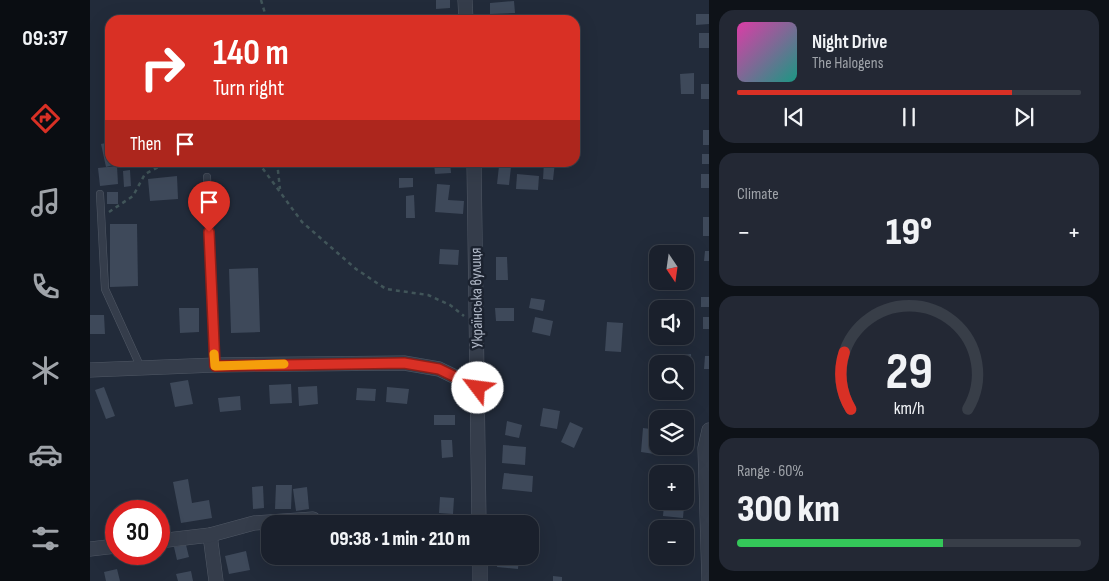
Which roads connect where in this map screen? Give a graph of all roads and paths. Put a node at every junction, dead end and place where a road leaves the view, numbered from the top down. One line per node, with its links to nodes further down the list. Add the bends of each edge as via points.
1 (260, 0): 3 (path)
2 (465, 0): 4 (street)
3 (265, 15)
4 (466, 15)
5 (158, 167): 12 (path, via 145,174 138,190 127,202)
6 (262, 167): 10 (path)
7 (278, 167): 10 (path)
8 (474, 167): 13 (street, Українська вулиця)
9 (207, 177): 14 (lane)
10 (280, 191): 13 (path, via 302,222 374,282 391,290 418,292 440,299)
11 (100, 194): 12 (lane)
12 (101, 214): 15 (lane, via 105,290)
13 (477, 329): 17 (street, Українська вулиця)
14 (215, 366): 15 (street); 17 (street, via 404,363 439,369)
15 (141, 368): 16 (street)
16 (90, 370)
17 (478, 388): 19 (street, Українська вулиця)
18 (709, 430): 28 (street, via 705,448)
19 (479, 515)
20 (261, 523): 21 (street)
21 (210, 535): 22 (street); 26 (street)
22 (170, 540)
23 (105, 547): 24 (street)
24 (90, 549)
25 (480, 565): 27 (street)
26 (216, 581)
27 (480, 581)
28 (709, 581)

